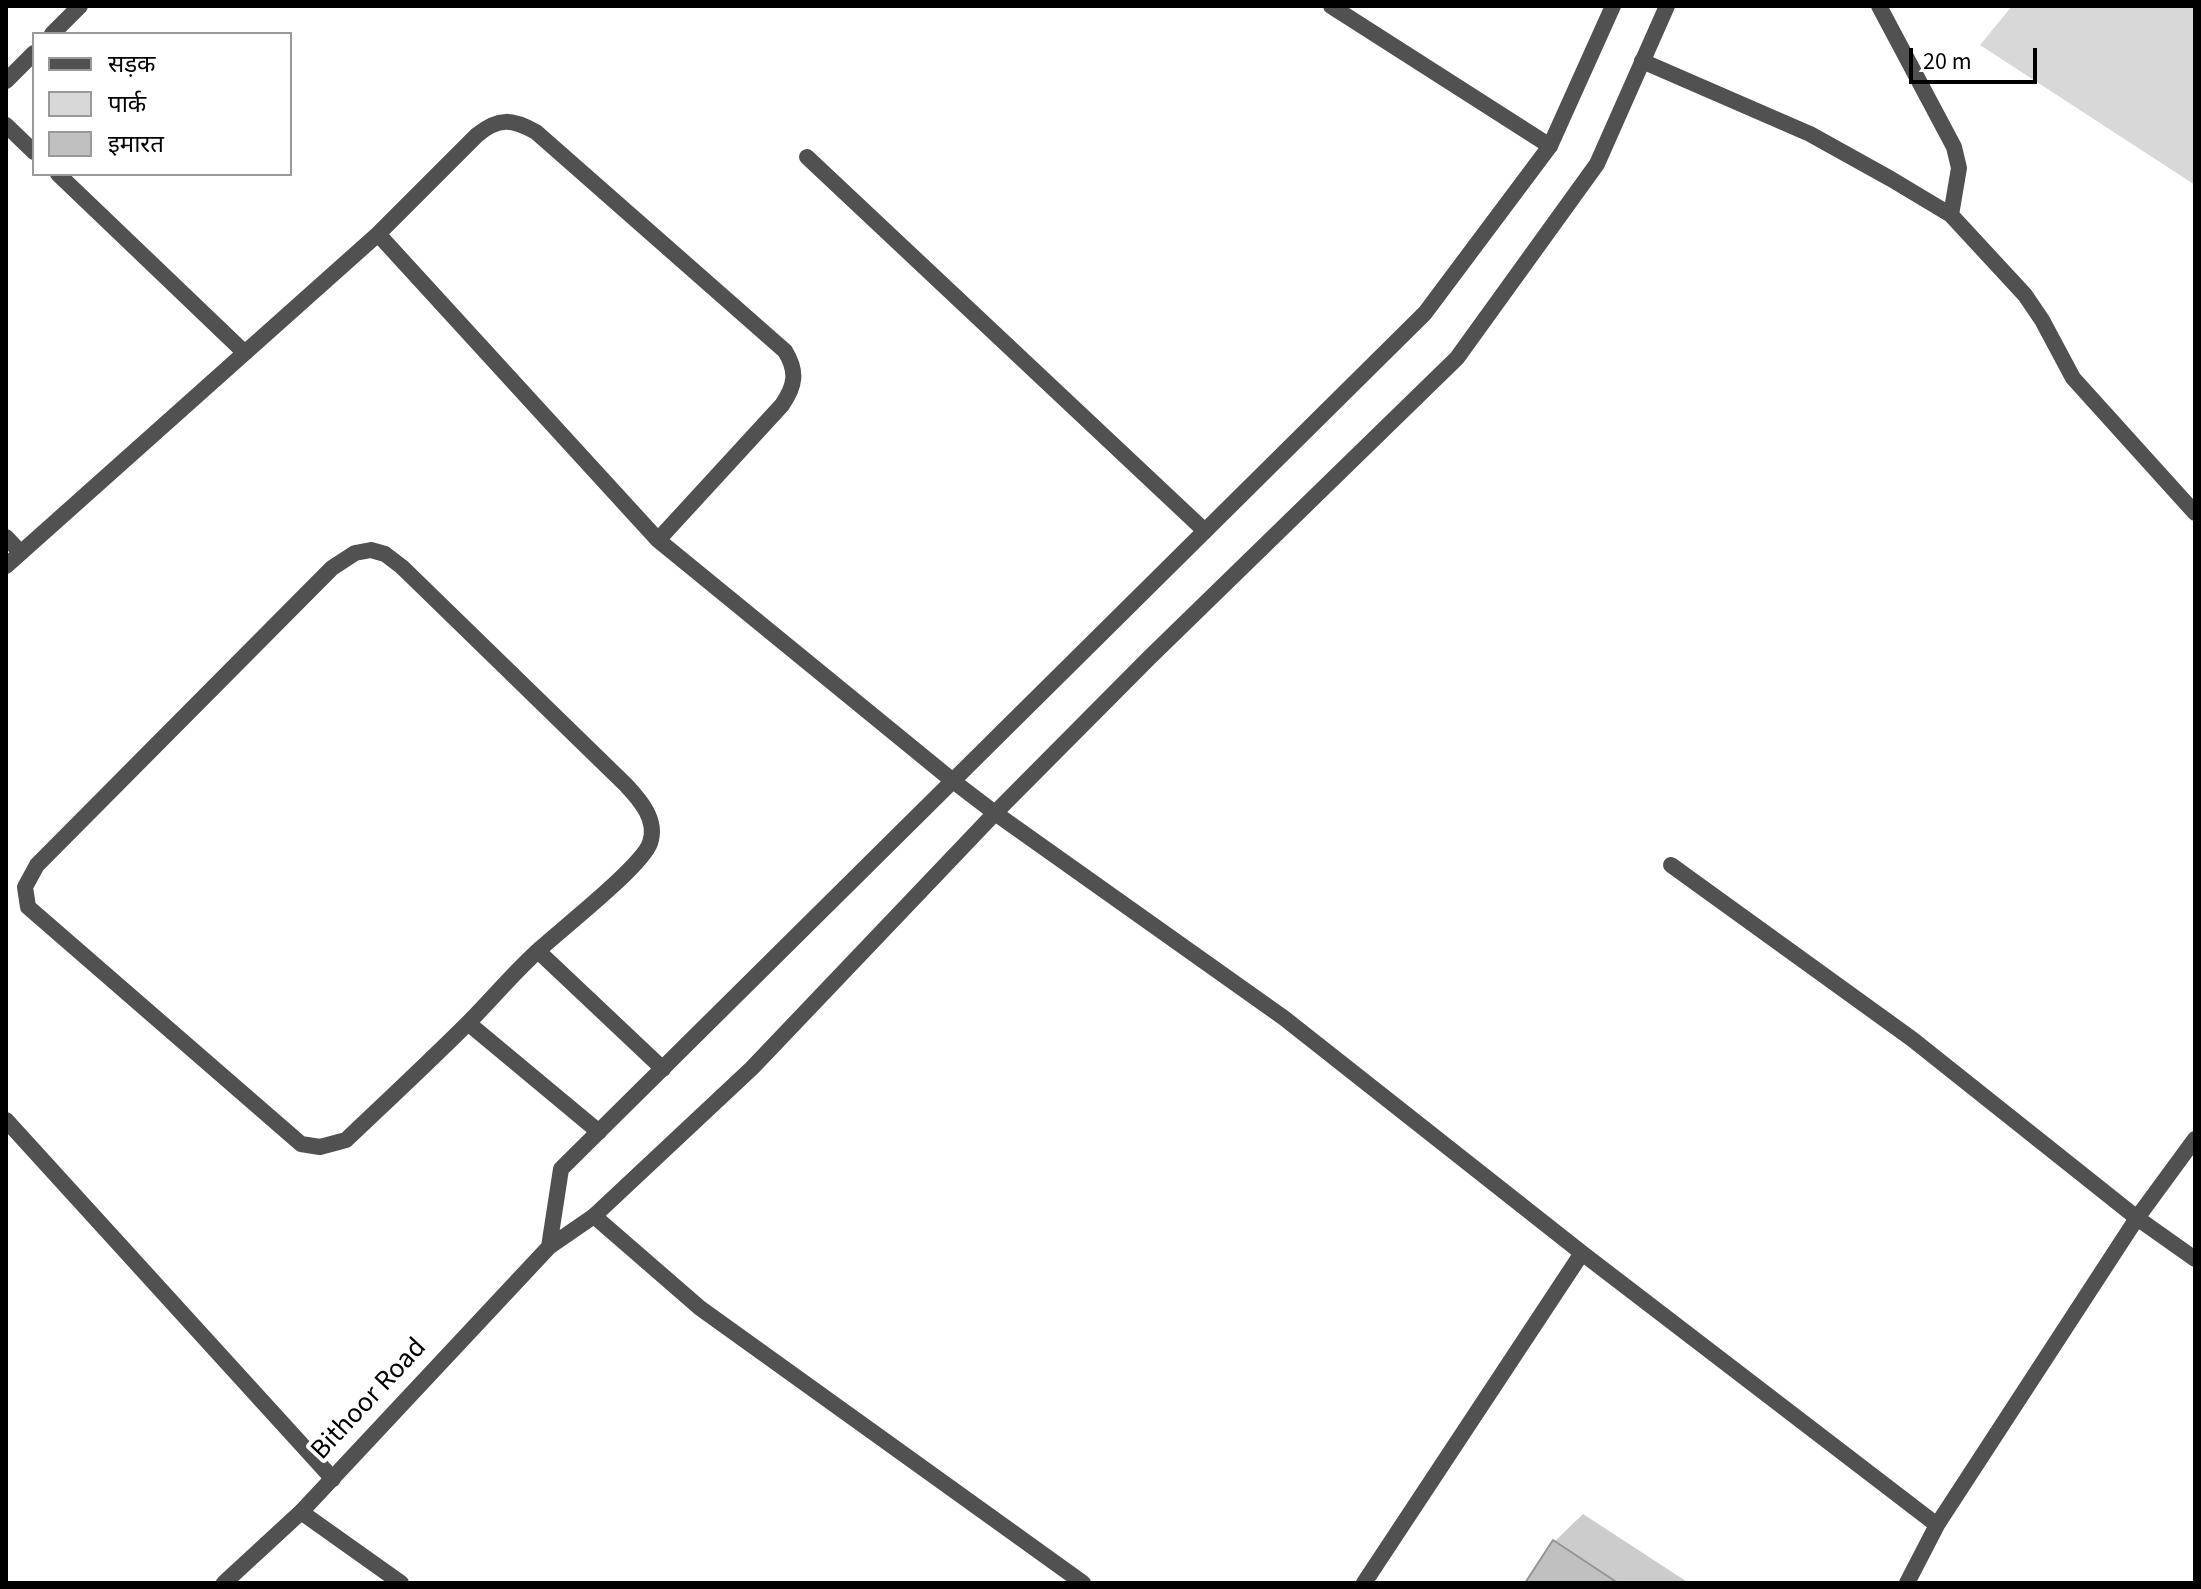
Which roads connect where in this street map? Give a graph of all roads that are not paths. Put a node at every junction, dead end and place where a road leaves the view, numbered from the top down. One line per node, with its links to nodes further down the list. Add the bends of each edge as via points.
1 (80, 6): 6 (street)
2 (1331, 6): 11 (street)
3 (1613, 6): 11 (street)
4 (1667, 6): 8 (street, Bithoor Road)
5 (1879, 6): 15 (street, via 1954,147 1959,168)
6 (54, 32)
7 (32, 55): 9 (street)
8 (1642, 61): 15 (street, via 1810,134); 25 (street, Bithoor Road, via 1597,164 1457,358)
9 (6, 81)
10 (6, 125): 12 (street)
11 (1550, 146): 19 (street, via 1425,313)
12 (32, 150)
13 (807, 157): 19 (street)
14 (60, 176): 17 (street)
15 (1951, 215): 18 (street, via 2025,295 2080,387)
16 (378, 234): 17 (street); 21 (street); 21 (street, via 488,126 509,121 523,125 785,351 795,375 791,392)
17 (245, 353): 22 (street)
18 (2195, 513)
19 (1205, 531): 24 (street)
20 (6, 537): 22 (street)
21 (658, 540): 24 (street)
22 (21, 553): 23 (street)
23 (6, 566)
24 (953, 781): 25 (street); 29 (street)
25 (995, 813): 33 (street, Bithoor Road, via 752,1068); 36 (street, via 1284,1018)
26 (1671, 865): 34 (street, via 1912,1039)
27 (538, 951): 28 (street); 28 (street, via 644,854 650,843 649,817 626,785 402,567 371,550 332,568 37,865 25,887 28,907 301,1144 320,1147 346,1140); 29 (street)
28 (468, 1023): 31 (street)
29 (663, 1069): 31 (street)
30 (6, 1120): 38 (street)
31 (599, 1132): 35 (street, via 561,1169)
32 (2195, 1139): 34 (street)
33 (594, 1216): 35 (street, Bithoor Road); 43 (street, via 700,1308)
34 (2137, 1218): 37 (street); 40 (street)
35 (549, 1247): 38 (street, Bithoor Road)
36 (1582, 1253): 40 (street); 44 (street)
37 (2195, 1259)
38 (333, 1479): 39 (street, Bithoor Road)
39 (301, 1512): 41 (street, Bithoor Road); 42 (street)
40 (1937, 1525): 45 (street)
41 (224, 1583)
42 (401, 1583)
43 (1083, 1583)
44 (1364, 1583)
45 (1907, 1583)

